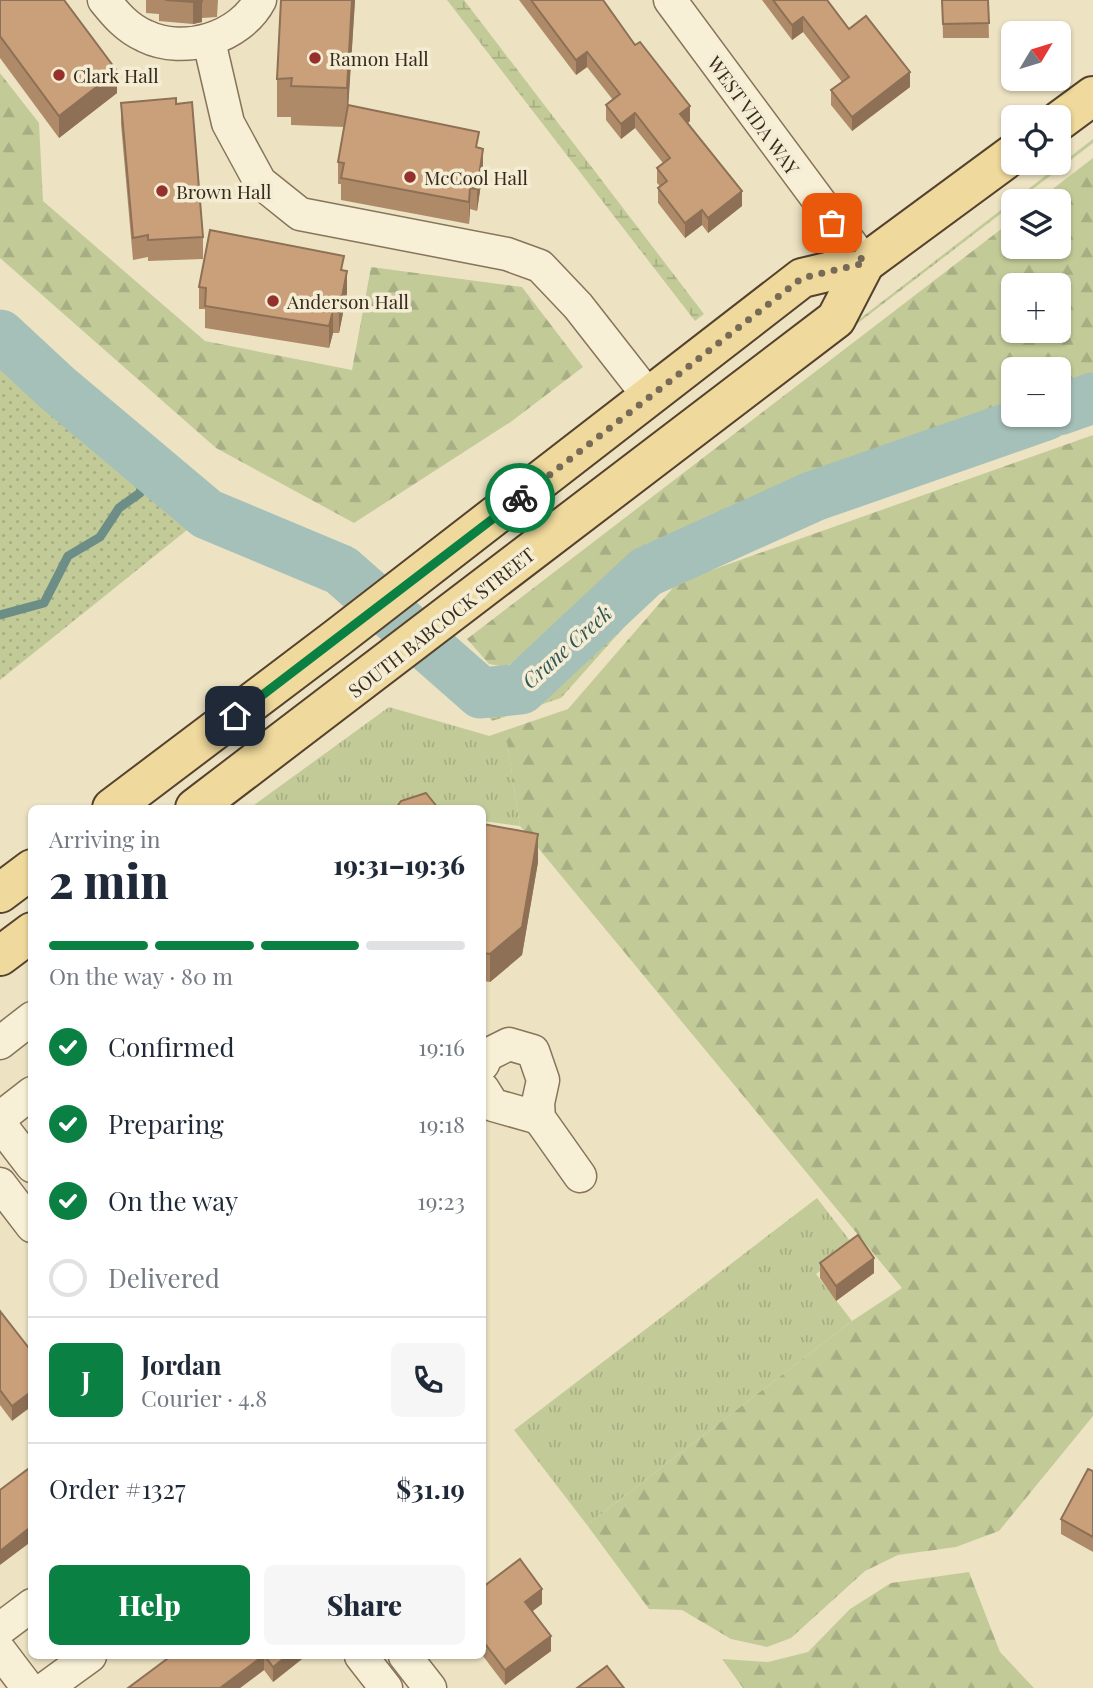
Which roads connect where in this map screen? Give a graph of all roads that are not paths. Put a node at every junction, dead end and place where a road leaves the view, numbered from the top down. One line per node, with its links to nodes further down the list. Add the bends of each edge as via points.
1 (104, 0): 4 (street, via 119,19 146,37 177,45)
2 (260, 0): 4 (street, via 235,28)
3 (670, 0): 8 (street, WEST VIDA WAY)
4 (209, 41): 9 (street, via 228,123 260,182 300,214 507,254 540,266 578,306)
5 (1093, 96): 6 (main road)
6 (1071, 112)
7 (1001, 163): 8 (main road, SOUTH BABCOCK STREET)
8 (865, 263): 9 (main road, SOUTH BABCOCK STREET, via 802,278); 11 (main road, SOUTH BABCOCK STREET, via 836,319)
9 (650, 398): 10 (main road, SOUTH BABCOCK STREET)
10 (115, 805)
11 (199, 805)
12 (28, 872): 13 (main road)
13 (0, 892)
14 (28, 935): 15 (main road)
15 (0, 956)
16 (28, 1021): 17 (street)
17 (0, 1043)
18 (486, 1057): 22 (street, via 509,1044 533,1051 543,1080)
19 (486, 1094): 22 (street, via 493,1105)
20 (28, 1096): 21 (street)
21 (0, 1118)
22 (539, 1118): 25 (street)
23 (0, 1124): 24 (street)
24 (28, 1161)
25 (580, 1176)
26 (0, 1184): 27 (street)
27 (28, 1221)
28 (28, 1608): 29 (street)
29 (0, 1629)
30 (86, 1659): 33 (street)
31 (363, 1659): 34 (street)
32 (407, 1659): 35 (street)
33 (46, 1688)
34 (386, 1688)
35 (430, 1688)

